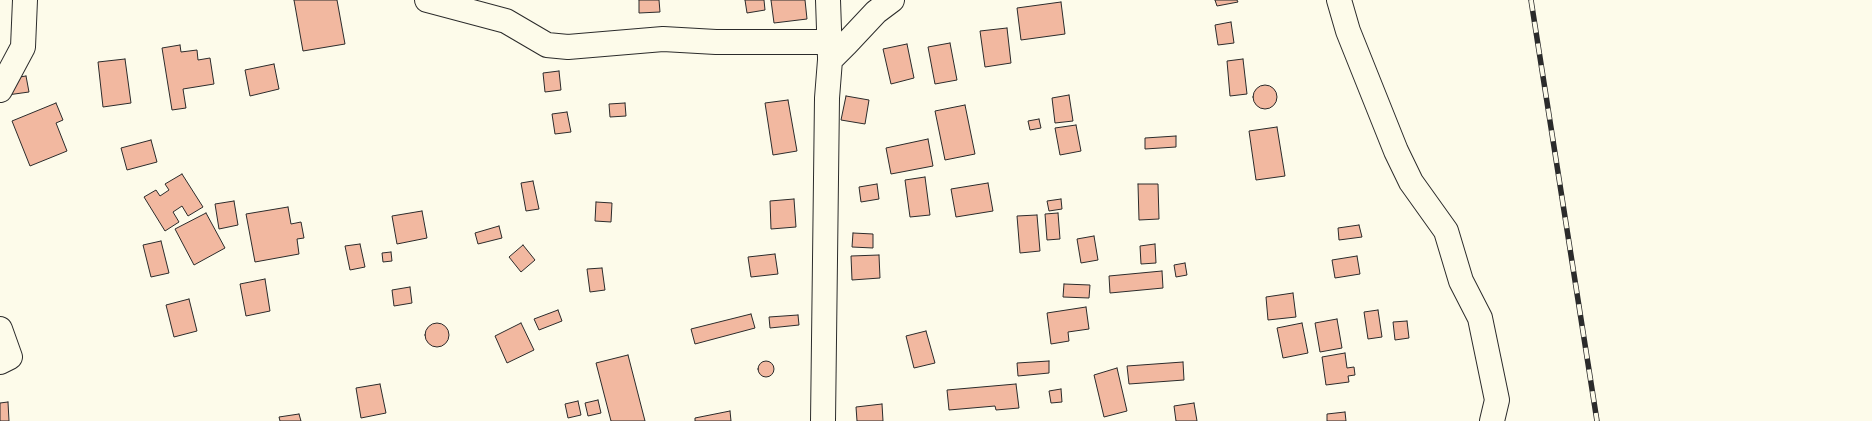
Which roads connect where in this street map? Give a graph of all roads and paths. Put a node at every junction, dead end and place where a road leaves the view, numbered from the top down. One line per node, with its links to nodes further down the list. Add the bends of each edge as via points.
1 (25, 0): 7 (street, via 23,47)
2 (427, 0): 6 (street, via 506,21 547,45 568,47 663,39)
3 (828, 0): 6 (street)
4 (892, 0): 6 (street, via 846,44)
5 (1339, 0): 11 (street, via 1348,31 1396,151 1411,182 1446,231 1461,281 1480,318 1497,400)
6 (830, 51): 10 (street)
7 (0, 90)
8 (0, 329): 9 (street, via 10,357)
9 (0, 362)
10 (823, 421)
11 (1492, 421)

